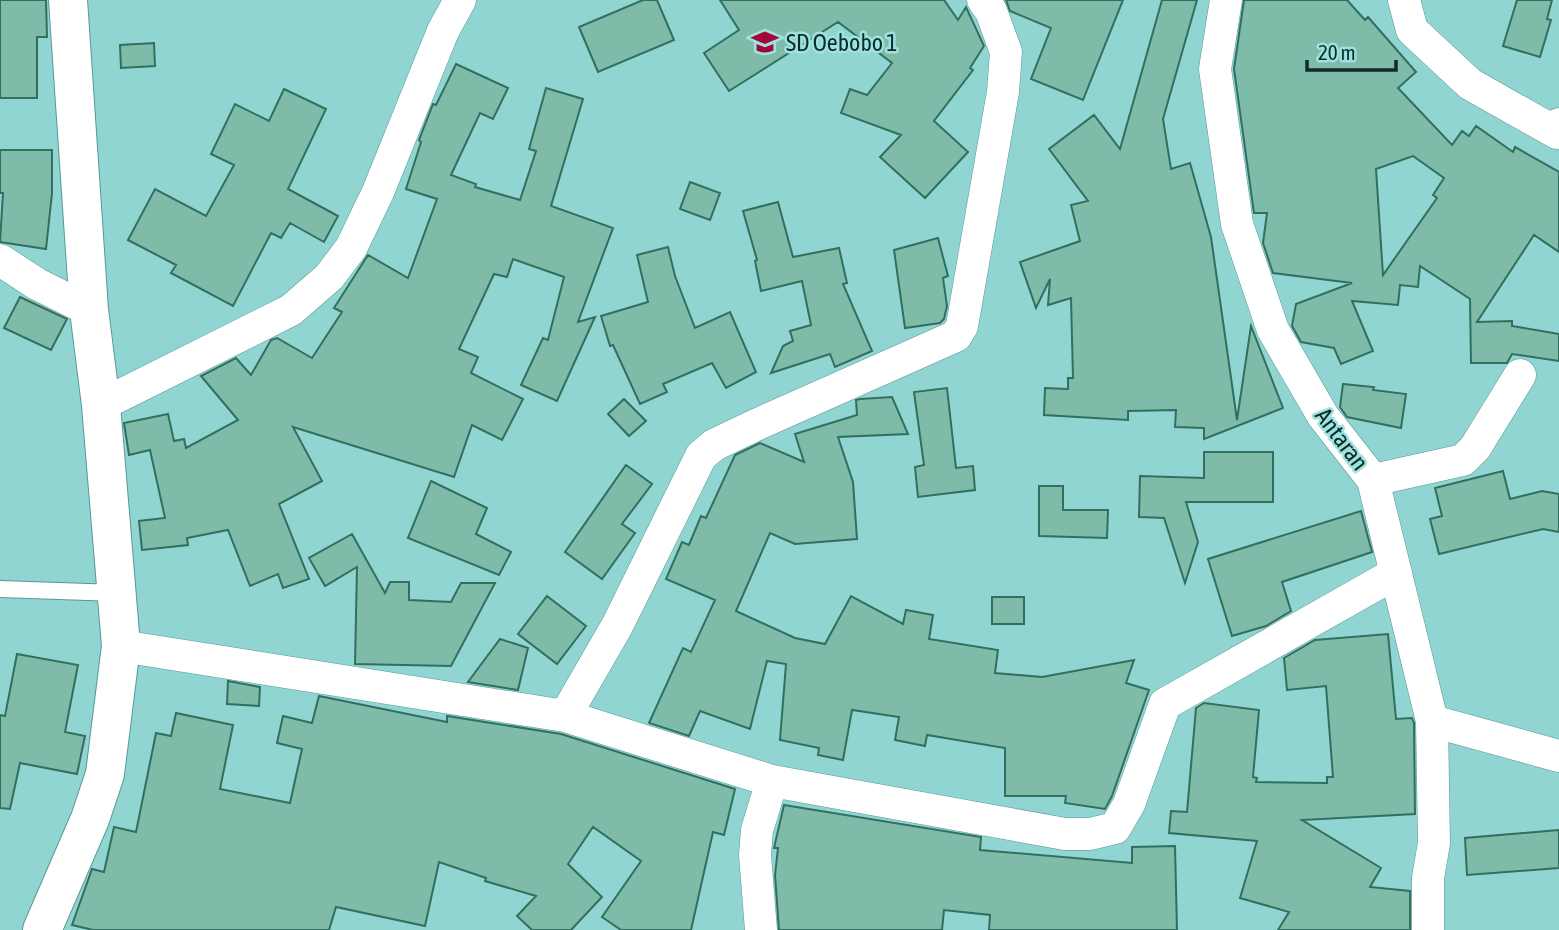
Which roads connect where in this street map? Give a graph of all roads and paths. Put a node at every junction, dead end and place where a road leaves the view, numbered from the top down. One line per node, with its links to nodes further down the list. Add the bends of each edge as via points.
1 (68, 0): 8 (street)
2 (460, 0): 10 (street, via 378,192 351,248 329,277 291,310)
3 (1226, 0): 11 (street, Antaran, via 1215,69 1237,224 1273,330 1323,416)
4 (1404, 0): 6 (street, via 1412,30 1471,84)
5 (991, 4): 16 (street, via 1006,52 1003,92 962,326 956,336 758,424 701,456 617,625)
6 (1558, 131)
7 (0, 260): 8 (street)
8 (89, 310): 10 (street)
9 (1520, 375): 11 (street, via 1463,460)
10 (101, 405): 14 (street)
11 (1373, 480): 12 (street, Antaran)
12 (1396, 573): 17 (street, Antaran); 19 (street, via 1165,704 1129,804 1115,828 1065,834)
13 (0, 589): 14 (lane)
14 (117, 593): 15 (street)
15 (121, 646): 16 (street); 20 (street, via 105,774)
16 (565, 716): 19 (street)
17 (1432, 721): 18 (street); 22 (street, Antaran, via 1434,843 1428,878)
18 (1559, 756)
19 (772, 781): 21 (street, via 755,855)
20 (42, 930)
21 (761, 930)
22 (1428, 930)

